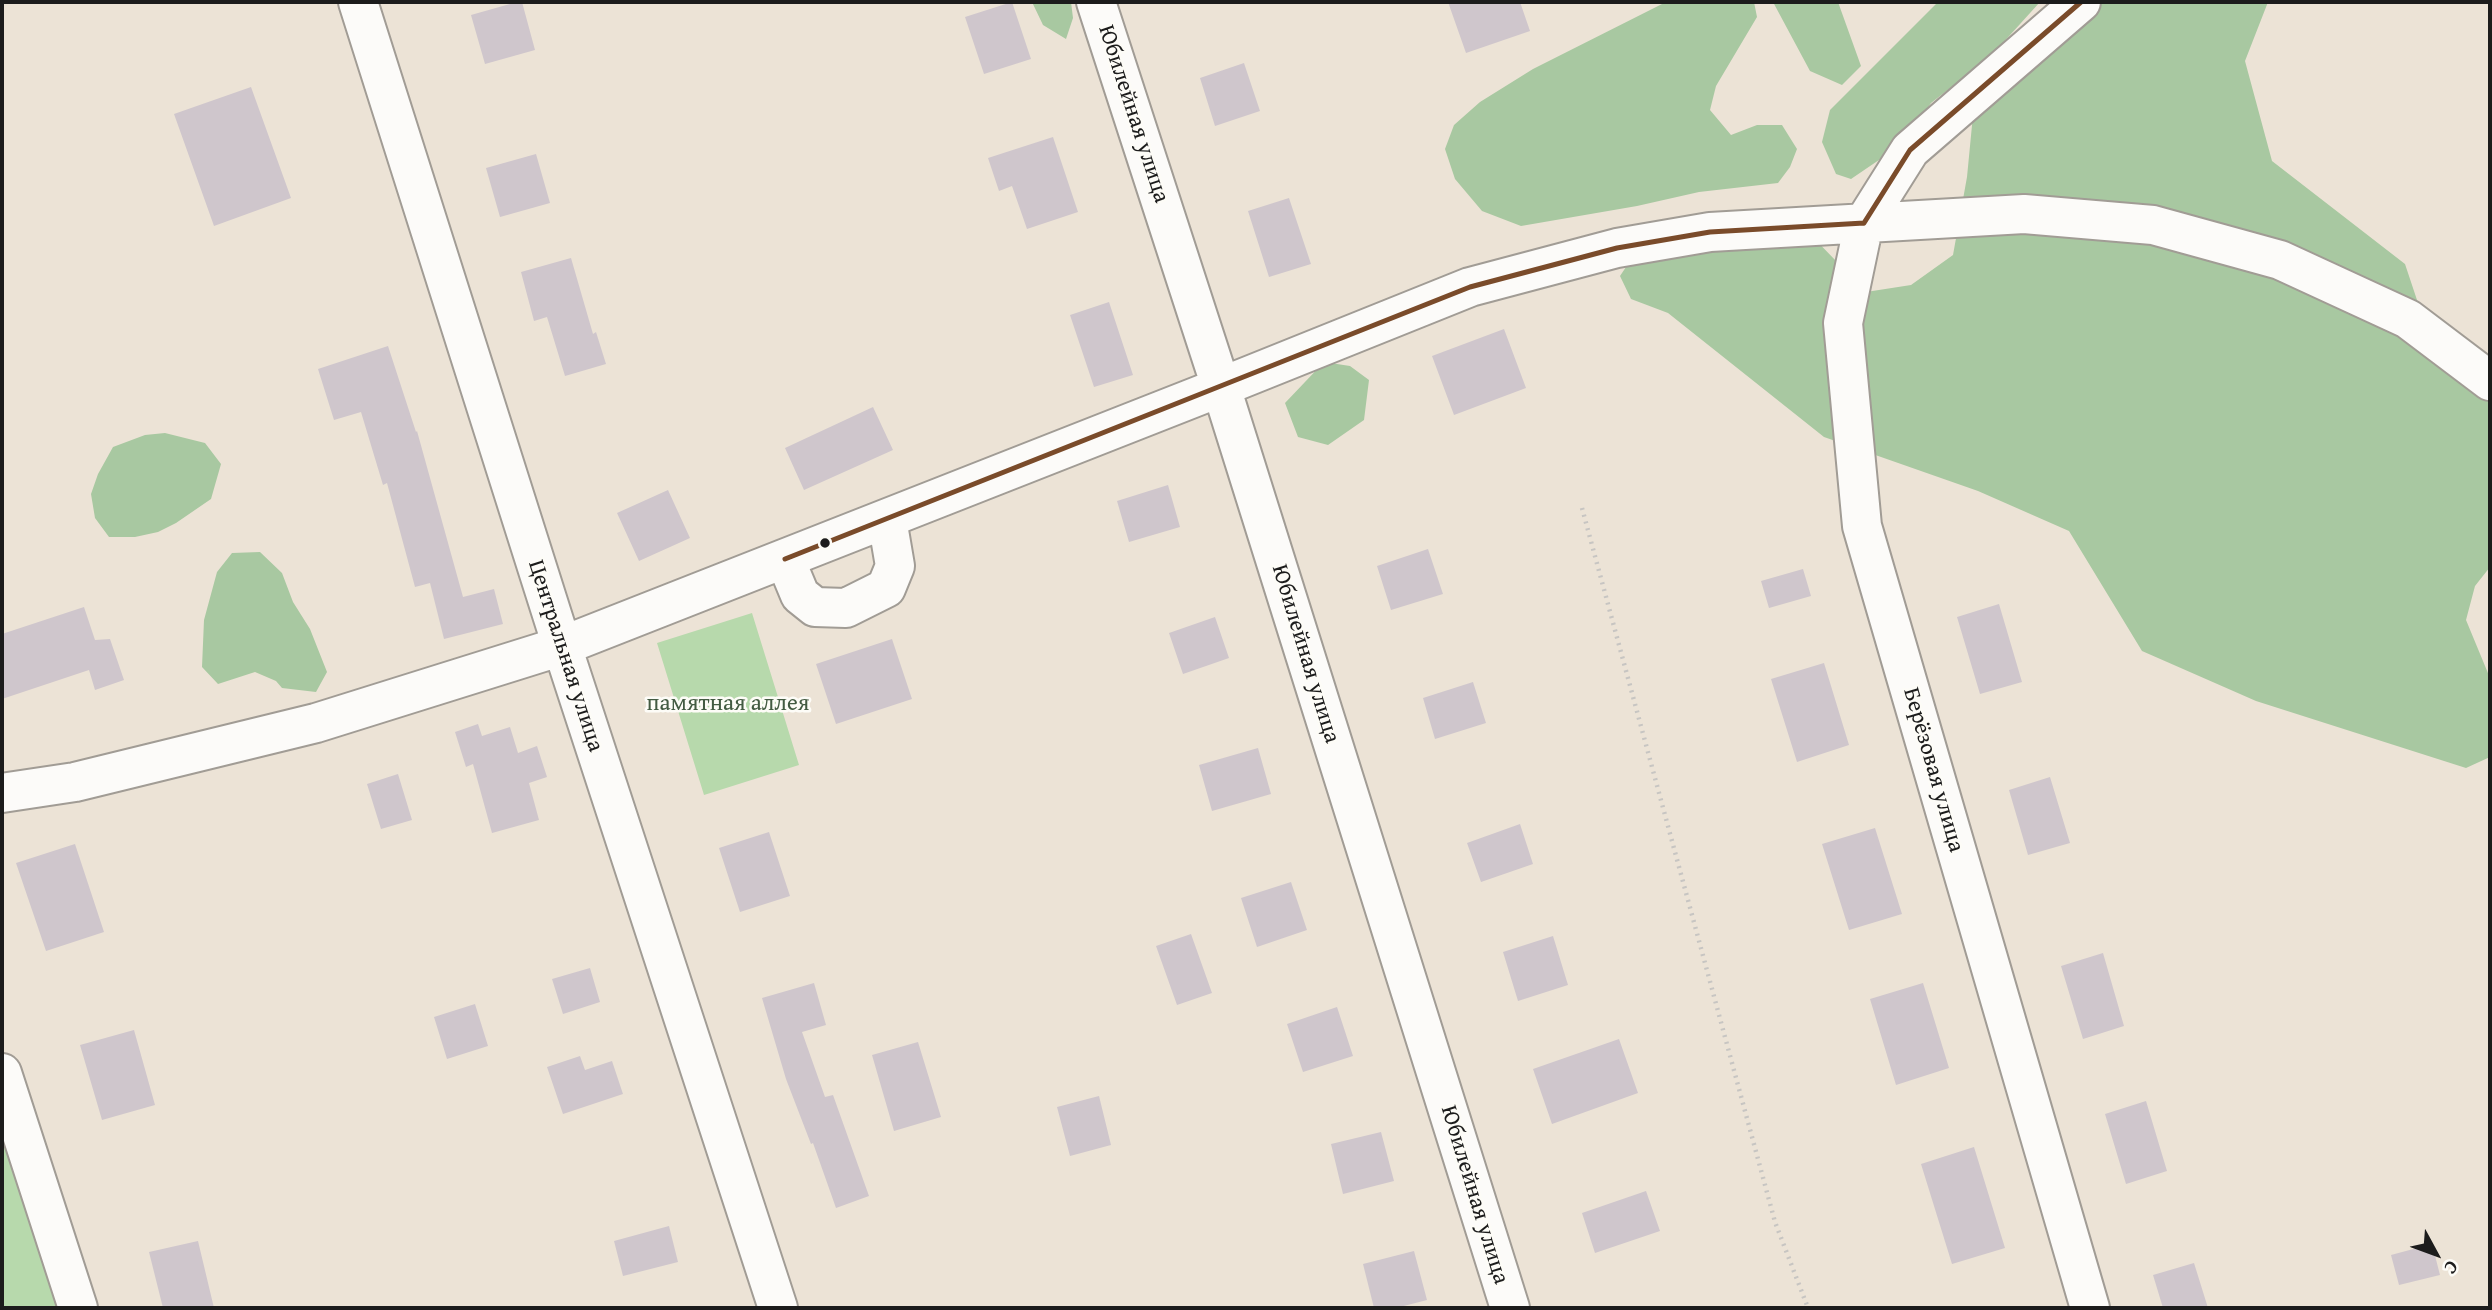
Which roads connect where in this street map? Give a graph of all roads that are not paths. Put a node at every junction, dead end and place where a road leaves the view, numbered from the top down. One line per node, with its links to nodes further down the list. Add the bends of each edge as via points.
1 (358, 2): 9 (street, Центральная улица)
2 (1096, 2): 6 (street, Юбилейная улица)
3 (2081, 2): 4 (street, via 1910,150)
4 (1864, 222): 5 (street, via 2024,214 2153,225 2280,260 2408,318); 6 (street, via 1710,232 1617,248 1469,287); 15 (street, Берёзовая улица, via 1843,323 1862,526)
5 (2490, 381)
6 (1221, 387): 7 (street); 14 (street, Юбилейная улица)
7 (887, 519): 8 (street); 8 (street, via 895,566 886,588 846,608 815,607 807,601)
8 (785, 559): 9 (street)
9 (562, 646): 10 (street, via 316,723 75,782); 13 (street, Центральная улица)
10 (2, 793)
11 (2, 1073): 12 (street)
12 (78, 1308)
13 (778, 1308)
14 (1510, 1308)
15 (2090, 1308)

